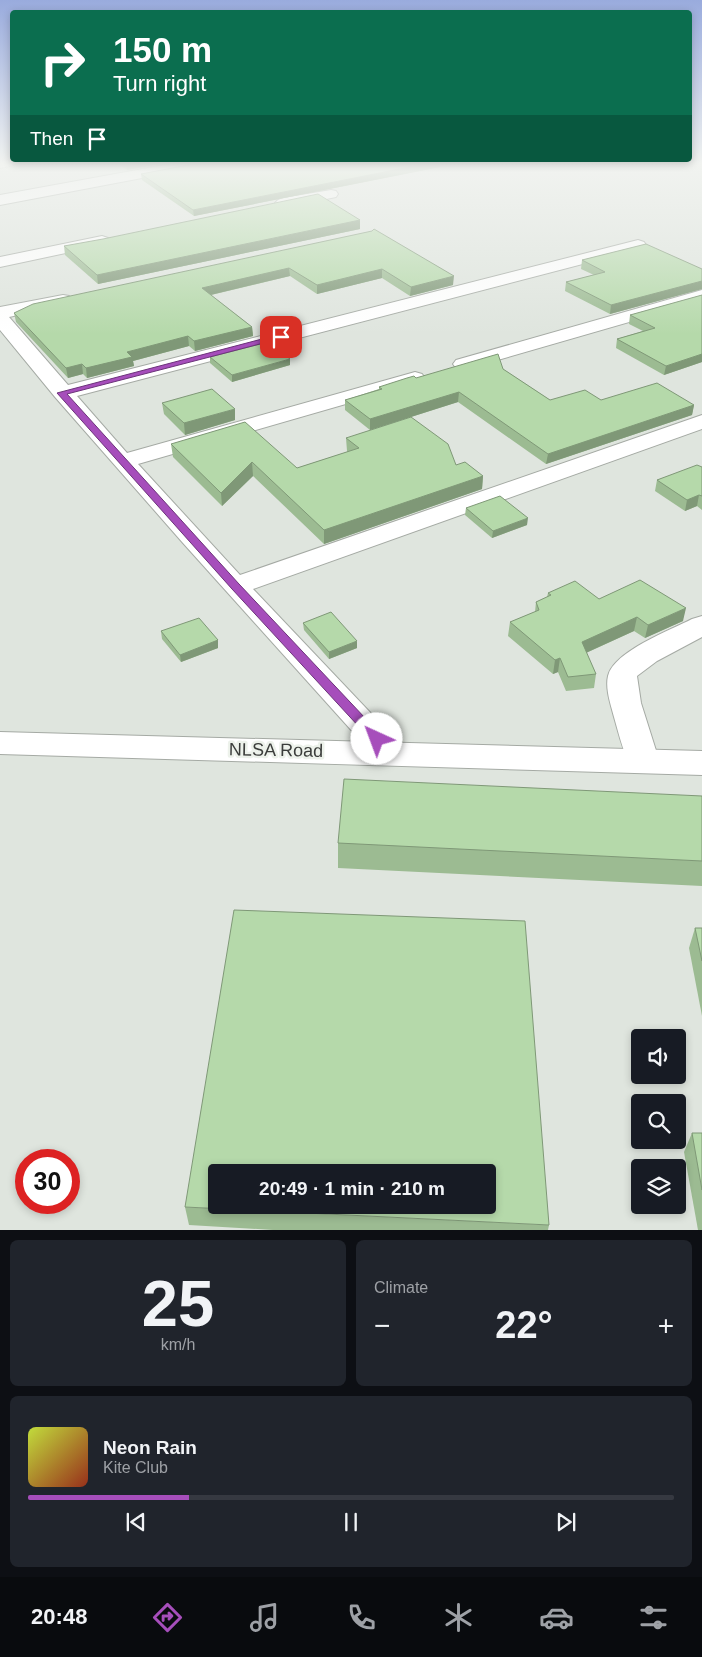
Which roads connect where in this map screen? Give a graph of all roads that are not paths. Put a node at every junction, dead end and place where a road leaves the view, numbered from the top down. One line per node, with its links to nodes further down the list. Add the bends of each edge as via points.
1 (117, 238): 3 (street)
2 (638, 245): 8 (street)
3 (0, 262)
4 (702, 295): 10 (street)
5 (77, 297): 6 (street)
6 (0, 313)
7 (0, 318): 8 (street)
8 (62, 393): 10 (street)
9 (702, 422): 11 (street)
10 (123, 461): 11 (street)
11 (236, 586): 14 (street)
12 (702, 625): 15 (street, via 633,662 623,674 622,686)
13 (0, 743): 14 (street, NLSA Road)
14 (390, 753): 15 (street, NLSA Road)
15 (642, 760): 16 (street, NLSA Road)
16 (702, 763)

